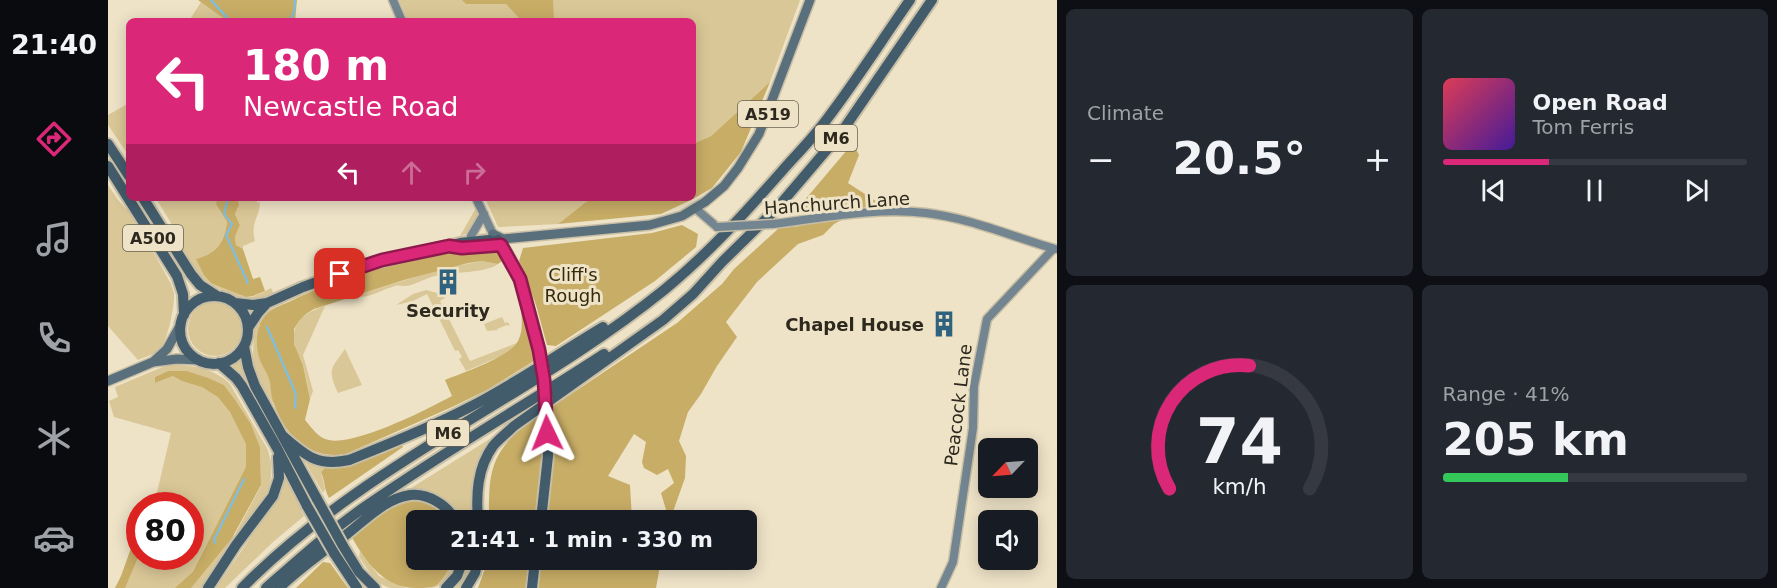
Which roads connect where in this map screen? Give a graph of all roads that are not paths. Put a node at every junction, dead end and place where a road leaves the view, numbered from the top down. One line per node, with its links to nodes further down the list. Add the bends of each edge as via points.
1 (393, 0): 5 (street)
2 (810, 0): 13 (main road, A519, via 759,134 724,186)
3 (910, 0): 22 (highway, M6, via 826,121 742,217)
4 (932, 0): 21 (highway, M6, via 841,133 777,207)
5 (401, 18)
6 (108, 144): 8 (highway)
7 (108, 166): 9 (highway, A500)
8 (126, 171)
9 (126, 195)
10 (130, 201): 26 (highway, A500, via 177,276 183,294)
11 (145, 201): 23 (highway, A500, via 190,274)
12 (478, 201): 14 (street)
13 (695, 208): 16 (main road, A519, via 650,225); 20 (street, Hanchurch Lane, bridge, via 717,227 847,215 925,213)
14 (484, 214): 15 (street); 17 (street)
15 (493, 234): 16 (main road, A519, via 503,239); 17 (highway, A519); 18 (highway)
16 (548, 234): 18 (main road, A519, via 535,242)
17 (471, 236): 19 (highway, A519, via 459,238)
18 (501, 245): 19 (highway, A519); 37 (highway, bridge, via 520,279 544,380 548,456)
19 (449, 246): 25 (highway, A519, via 361,266)
20 (1054, 249): 51 (street, Peacock Lane, via 987,320 974,386 973,428 953,562)
21 (722, 262): 36 (highway, M6, via 663,320 514,426 494,445 477,488); 44 (highway, M6, via 641,329 367,505)
22 (663, 291): 33 (highway, M6, via 476,404 349,460 315,459); 43 (highway, M6, via 588,345 356,493 298,537)
23 (217, 296): 24 (highway); 26 (highway, via 197,300)
24 (235, 303): 25 (highway, A519); 27 (highway)
25 (267, 303): 27 (highway, A519)
26 (182, 319): 29 (highway, via 181,336 186,348); 30 (main road, via 167,349)
27 (248, 328): 28 (highway)
28 (244, 346): 31 (highway, via 231,359); 33 (highway, M6, via 255,386)
29 (200, 360): 30 (main road); 31 (highway)
30 (153, 362): 32 (main road)
31 (219, 363): 34 (highway, M6, via 242,386)
32 (108, 381)
33 (283, 436): 38 (highway, M6, bridge)
34 (277, 448): 38 (highway, M6, bridge, via 307,506); 42 (highway, M6, via 280,472 273,496)
35 (448, 510): 45 (highway, via 435,500 411,495 401,498 380,509)
36 (478, 510)
37 (542, 510)
38 (339, 550): 46 (highway, M6); 47 (highway, M6)
39 (460, 570): 48 (highway)
40 (476, 570): 49 (highway)
41 (534, 570): 50 (highway)
42 (208, 588)
43 (242, 588)
44 (266, 588)
45 (279, 588)
46 (357, 588)
47 (375, 588)
48 (446, 588)
49 (466, 588)
50 (532, 588)
51 (941, 588)

